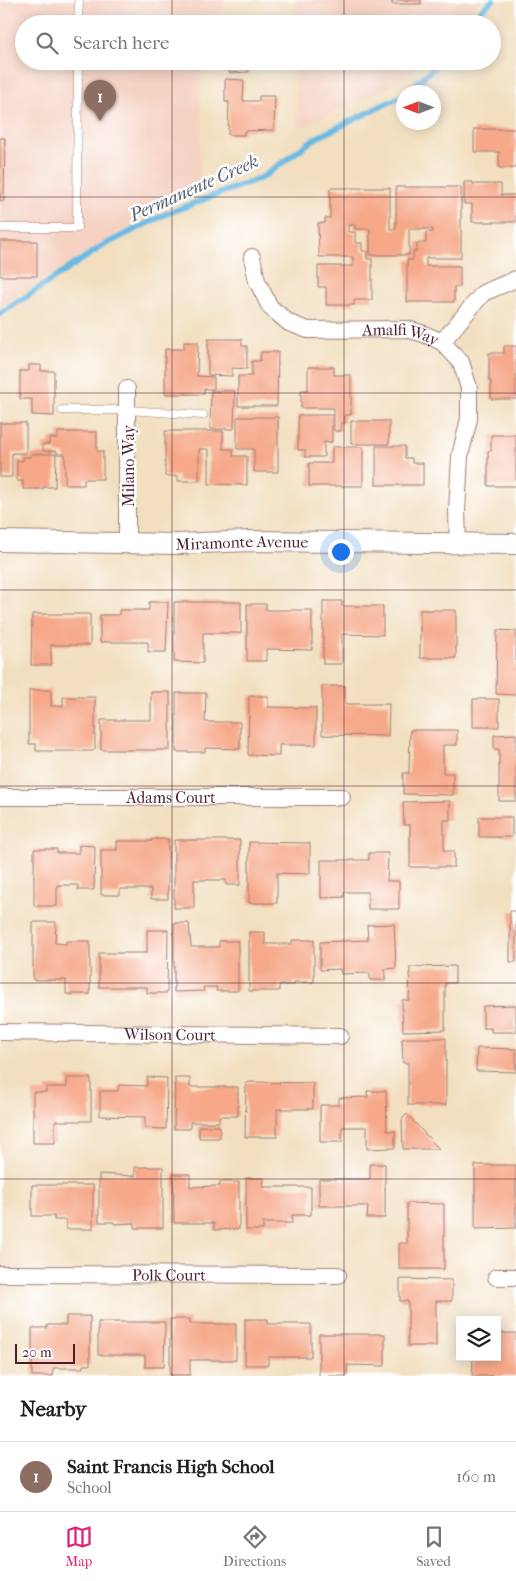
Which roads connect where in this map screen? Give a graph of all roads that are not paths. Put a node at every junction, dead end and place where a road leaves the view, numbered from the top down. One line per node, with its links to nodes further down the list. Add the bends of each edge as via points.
1 (79, 0): 2 (lane)
2 (78, 15)
3 (78, 70): 4 (lane, via 77,228)
4 (0, 228)
5 (252, 257): 7 (street, Amalfi Way, via 257,281 270,307 289,323 308,330 407,329)
6 (516, 279): 7 (street, via 483,293)
7 (442, 342): 14 (street, Amalfi Way, via 461,362 469,388 469,419 460,456)
8 (127, 390): 10 (street, Milano Way)
9 (62, 410): 10 (lane)
10 (128, 410): 11 (lane); 13 (street, Milano Way)
11 (203, 416)
12 (0, 541): 13 (street, Miramonte Avenue)
13 (127, 542): 14 (street, Miramonte Avenue)
14 (458, 544): 15 (street, Miramonte Avenue)
15 (516, 544)
16 (0, 797): 17 (street, Adams Court)
17 (342, 797)
18 (0, 1032): 19 (street, Wilson Court)
19 (340, 1036)
20 (0, 1274): 21 (street, Polk Court)
21 (338, 1275)
22 (496, 1277): 23 (street)
23 (516, 1277)

